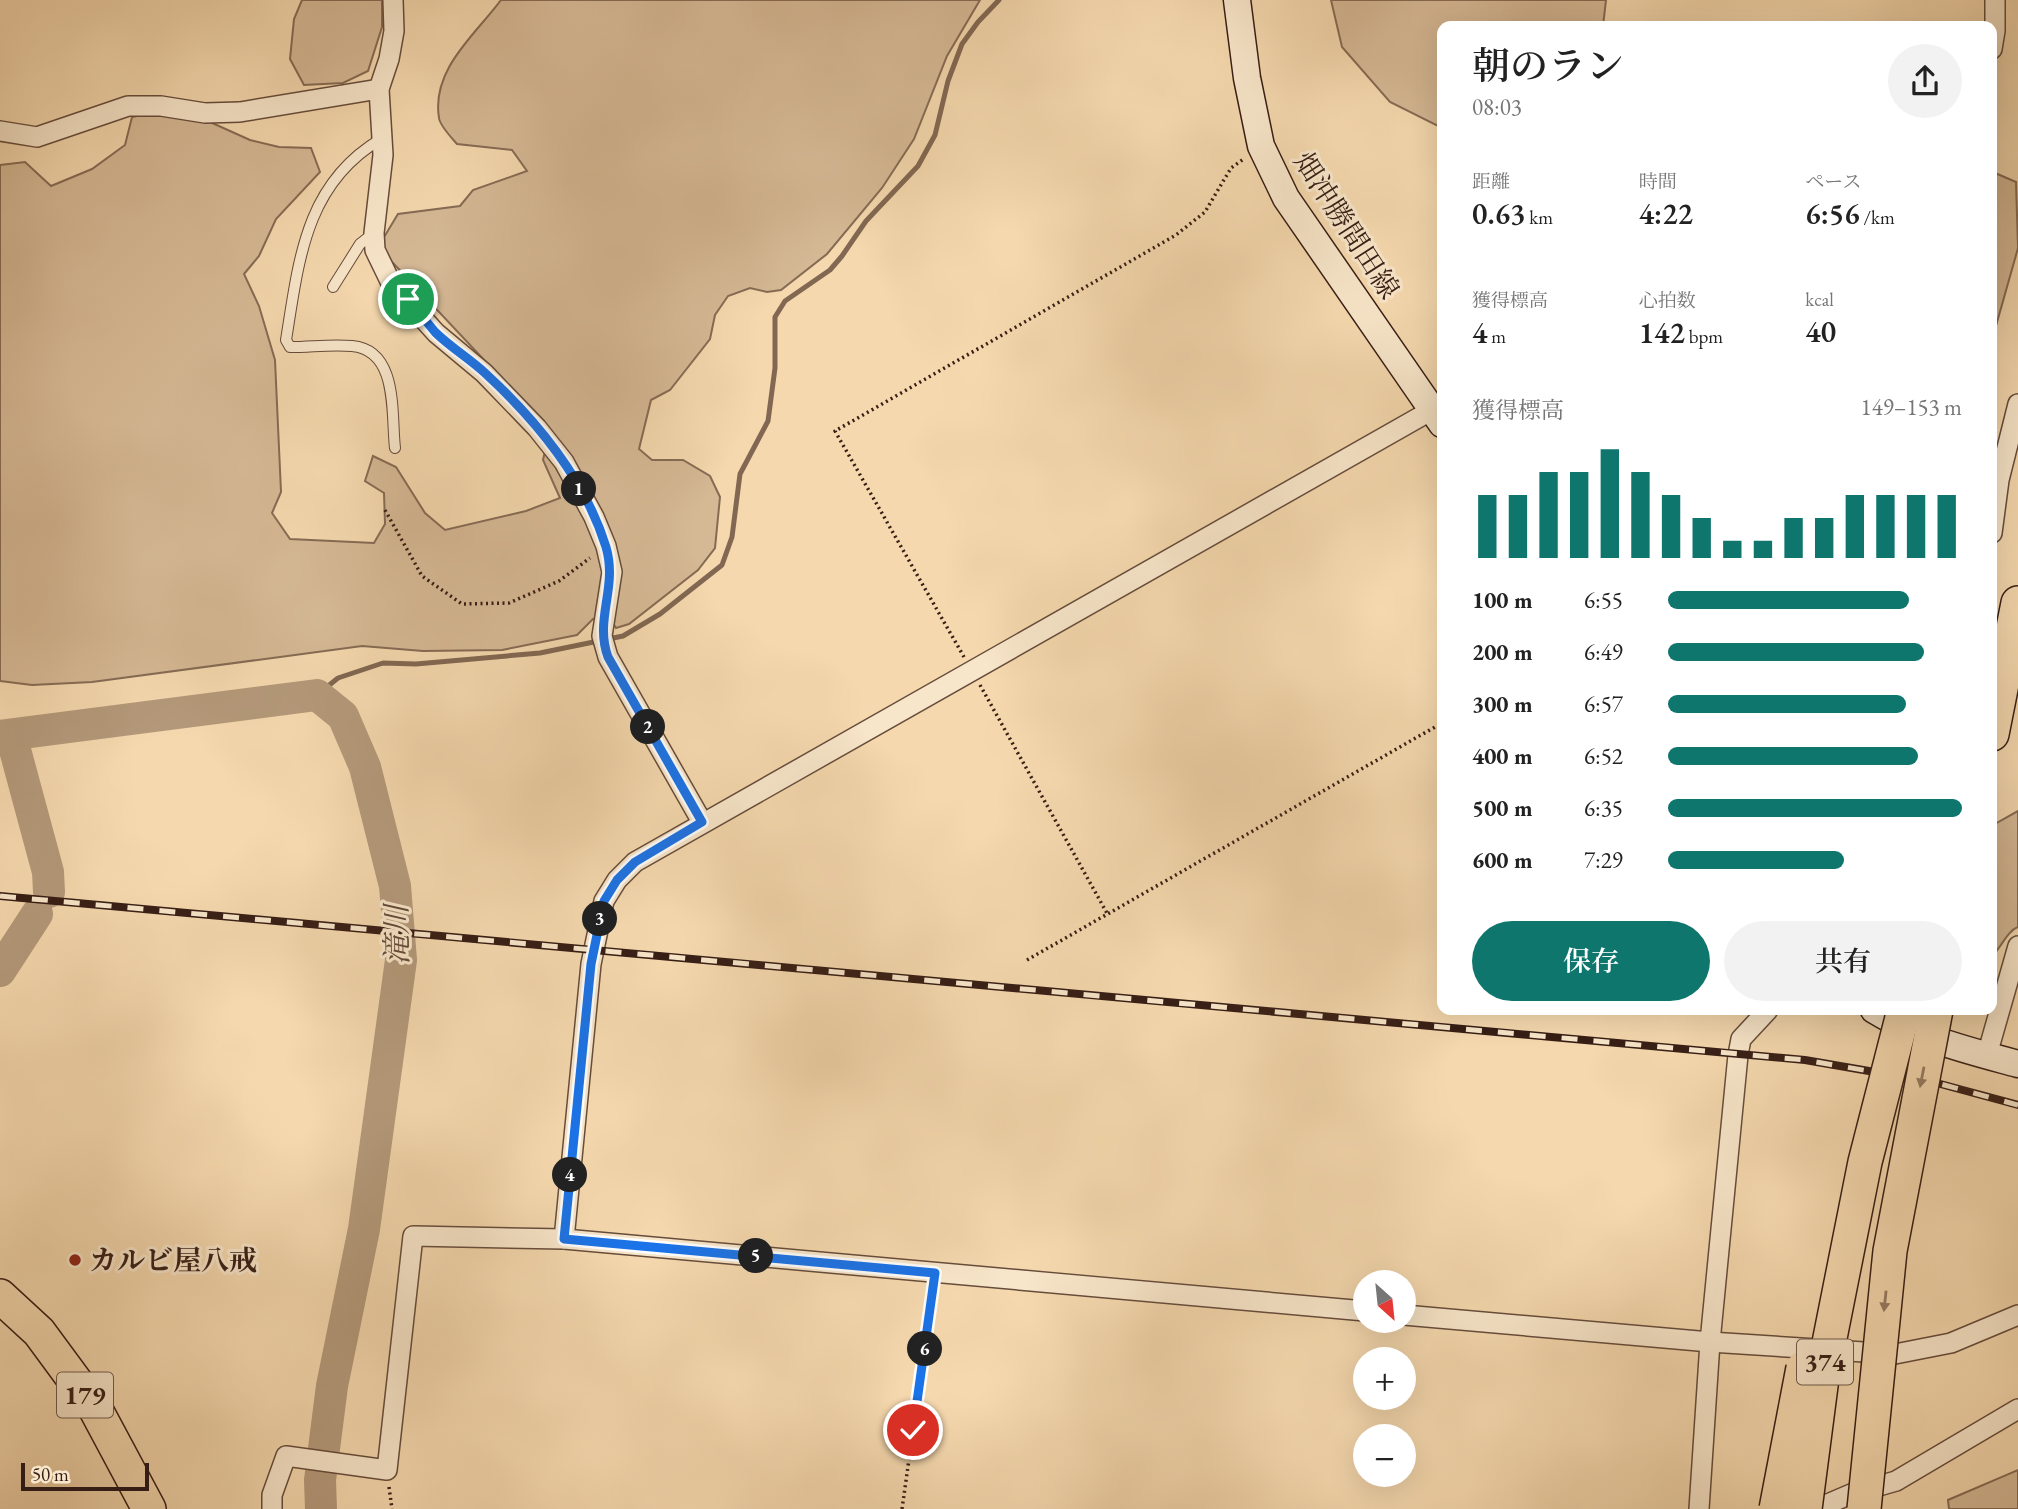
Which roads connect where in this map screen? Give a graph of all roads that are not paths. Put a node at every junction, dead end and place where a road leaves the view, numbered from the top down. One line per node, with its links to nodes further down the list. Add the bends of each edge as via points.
1 (393, 0): 5 (street, via 394,31)
2 (1237, 0): 11 (main road, 畑沖勝間田線, via 1261,146 1286,198)
3 (1995, 0): 4 (street)
4 (1995, 21)
5 (379, 89): 6 (street, via 240,113 128,106 37,137); 7 (street)
6 (0, 131)
7 (382, 139): 8 (street); 12 (lane, via 356,154 335,177 309,224 286,340 290,347 354,346 382,364 390,383)
8 (374, 233): 9 (lane, via 360,244); 18 (street, via 375,250 391,283 436,332 493,382 564,462 606,546 611,572 602,636 608,657)
9 (333, 287)
10 (2018, 404): 13 (street)
11 (1437, 417): 18 (street)
12 (395, 448)
13 (1997, 495)
14 (2018, 597): 16 (highway)
15 (2018, 603): 17 (highway)
16 (1997, 671)
17 (1997, 709)
18 (702, 822): 27 (street, via 635,862 604,901 591,964)
19 (2018, 946): 24 (street)
20 (1763, 1015): 32 (street, via 1741,1039 1738,1055)
21 (1882, 1015): 24 (main road, via 1906,1030)
22 (1903, 1015): 26 (highway, 374, bridge)
23 (1935, 1015): 36 (highway, one-way to 36, bridge, via 1890,1251)
24 (1987, 1055): 25 (main road)
25 (2018, 1063)
26 (1854, 1217): 41 (highway, bridge, via 1825,1274); 42 (highway, 374, bridge, via 1822,1378)
27 (564, 1239): 29 (street); 38 (street, via 413,1236 387,1469 286,1456 272,1495)
28 (0, 1296): 37 (highway, 179, via 39,1332 95,1408)
29 (1353, 1310)
30 (2018, 1315): 34 (street, via 1951,1343 1895,1354)
31 (1416, 1316): 32 (street)
32 (1710, 1342): 33 (street); 39 (street)
33 (1795, 1348): 34 (street); 40 (street)
34 (1864, 1352): 36 (street)
35 (2018, 1409): 36 (street)
36 (1857, 1502): 43 (street)
37 (149, 1509)
38 (272, 1509)
39 (1699, 1509)
40 (1761, 1509)
41 (1776, 1509)
42 (1805, 1509)
43 (1816, 1509)

